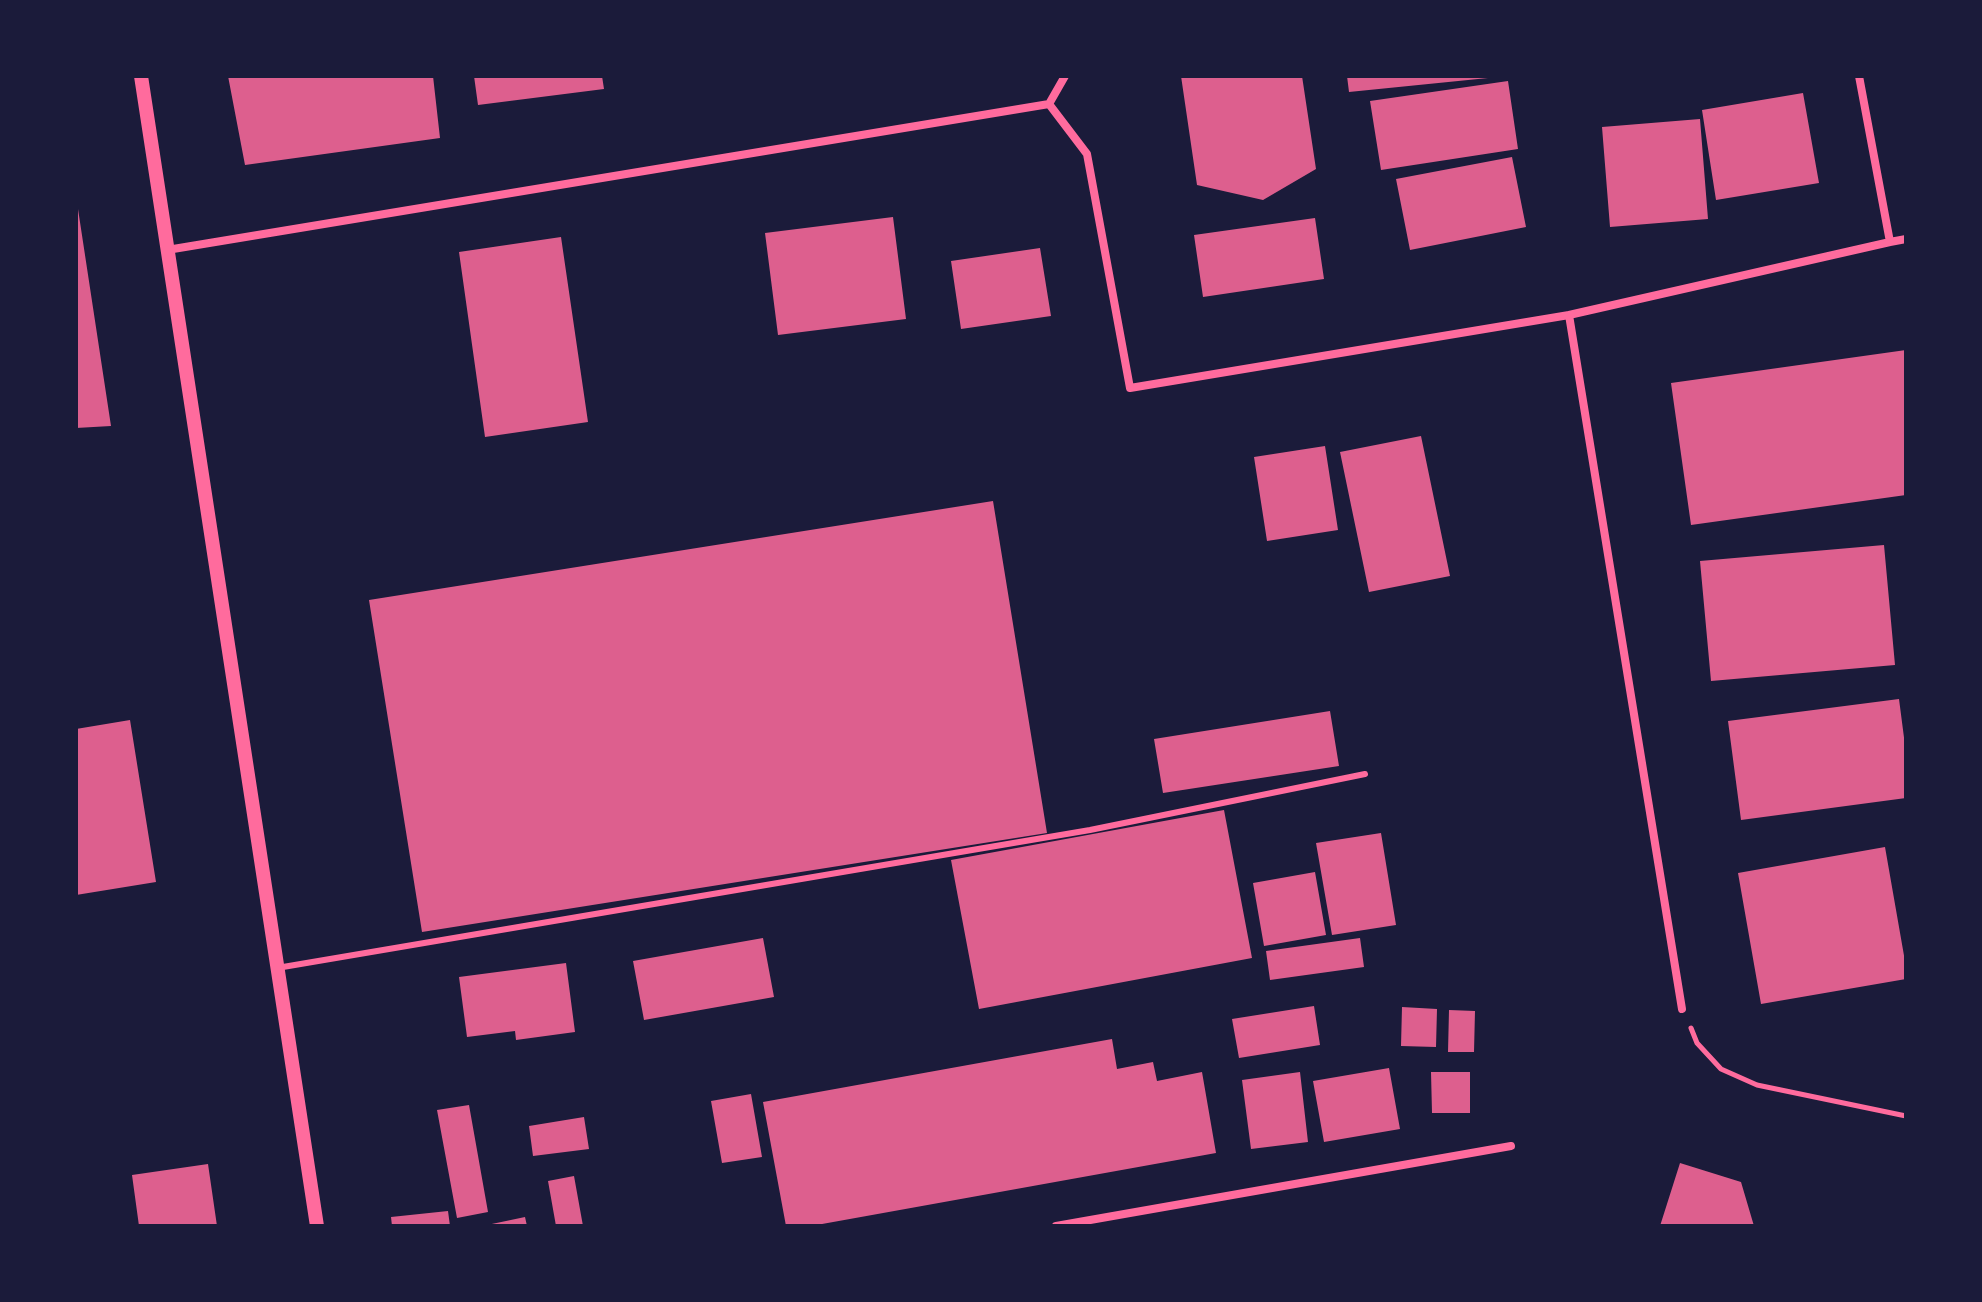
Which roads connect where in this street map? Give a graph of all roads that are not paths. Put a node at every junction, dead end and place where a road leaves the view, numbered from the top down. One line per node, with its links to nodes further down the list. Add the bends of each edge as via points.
1 (141, 76): 7 (street)
2 (1065, 76): 4 (street)
3 (1859, 76): 6 (street)
4 (1049, 104): 7 (street); 8 (street, via 1087,154 1130,388)
5 (1906, 239): 6 (street)
6 (1890, 242): 8 (street)
7 (167, 250): 10 (street)
8 (1569, 315): 11 (street)
9 (1365, 774): 10 (lane, via 1090,830)
10 (277, 968): 13 (street)
11 (1682, 1009)
12 (1511, 1146): 14 (street)
13 (317, 1226)
14 (1056, 1226)

